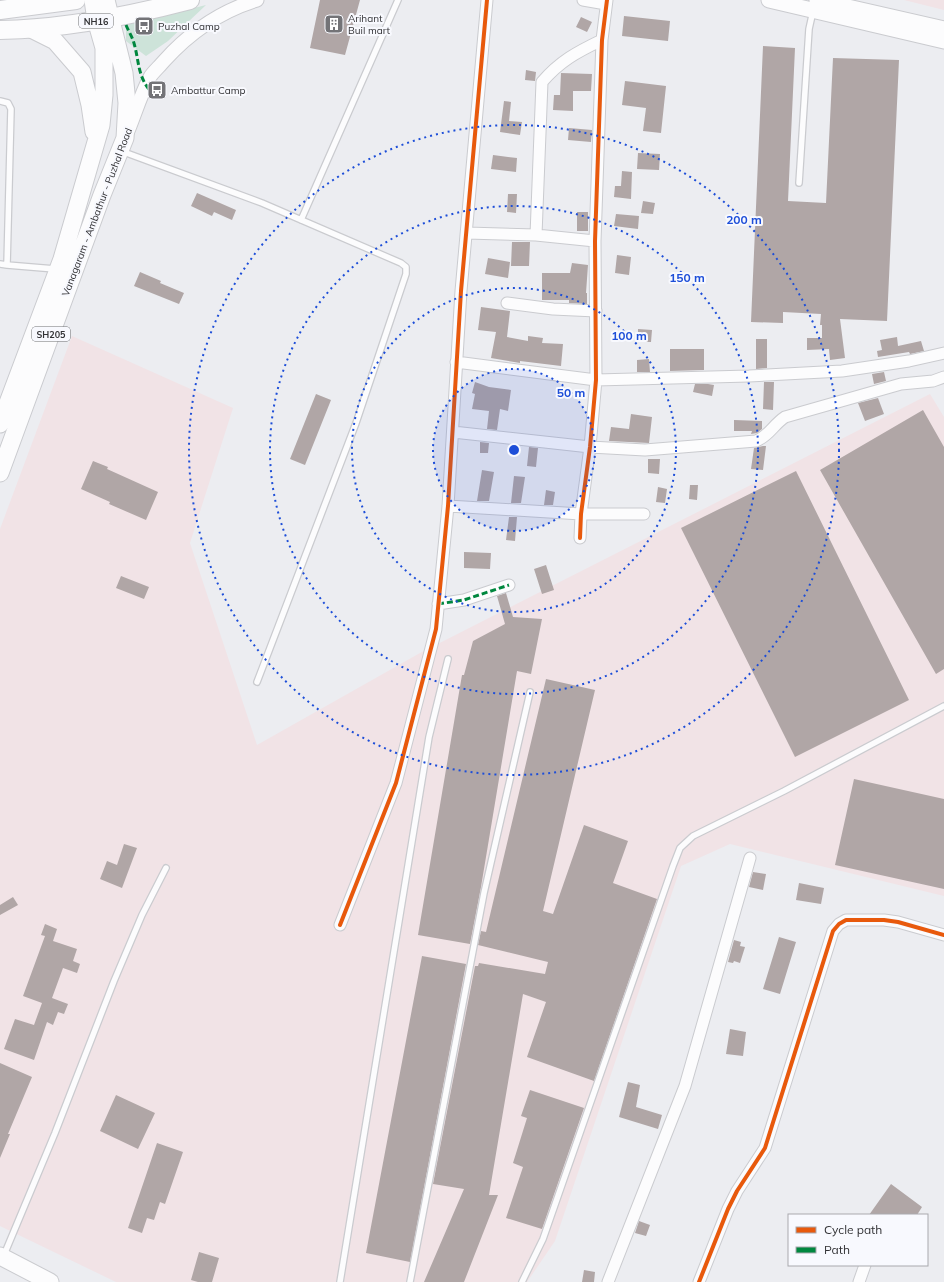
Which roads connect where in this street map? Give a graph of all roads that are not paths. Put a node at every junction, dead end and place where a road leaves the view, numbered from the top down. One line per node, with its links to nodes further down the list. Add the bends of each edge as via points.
1 (76, 0): 12 (highway, NH16)
2 (93, 0): 13 (main road)
3 (106, 0): 13 (main road)
4 (190, 0): 13 (highway, NH16)
5 (257, 0): 20 (street, Vanagaram - Ambathur - Puzhal Road / SH205, via 220,15 174,50 151,76)
6 (398, 0): 23 (lane)
7 (487, 0): 24 (street)
8 (583, 0): 10 (street)
9 (769, 0): 11 (main road)
10 (606, 2): 17 (street)
11 (815, 5): 14 (main road); 18 (main road); 22 (lane, via 808,29)
12 (0, 10)
13 (103, 19): 16 (highway, NH16); 20 (main road, via 124,73 127,103); 21 (main road, via 104,95 101,125)
14 (944, 29)
15 (0, 30): 16 (highway, NH16)
16 (33, 30): 21 (main road, via 55,41 82,72 90,105)
17 (602, 40): 25 (street, via 575,52 550,72 542,82); 26 (street)
18 (944, 41)
19 (0, 101): 28 (lane, via 8,103 11,109)
20 (123, 145): 23 (lane); 39 (main road, Vanagaram - Ambathur - Puzhal Road / SH205, via 102,195)
21 (94, 148): 29 (main road)
22 (799, 183)
23 (301, 220): 47 (lane, via 401,263 406,267 406,274 356,424)
24 (467, 233): 25 (street); 33 (street)
25 (536, 235): 26 (street)
26 (595, 241): 31 (street)
27 (0, 264): 28 (lane)
28 (7, 265): 29 (lane)
29 (58, 270): 36 (main road)
30 (507, 303): 31 (street)
31 (596, 311): 35 (street)
32 (944, 353): 35 (street, via 842,371)
33 (456, 362): 35 (street); 37 (street)
34 (944, 377): 38 (street, via 933,381 901,384 785,417 764,438 756,441 645,450)
35 (596, 380): 38 (street)
36 (0, 424)
37 (453, 432): 38 (street); 40 (street)
38 (590, 447): 41 (street)
39 (0, 473)
40 (448, 506): 41 (street); 45 (street)
41 (581, 514): 42 (street); 43 (street)
42 (644, 514)
43 (580, 538)
44 (509, 585): 45 (street, via 464,600)
45 (438, 604): 52 (street, via 431,651 396,782)
46 (448, 659): 58 (lane, via 429,737)
47 (257, 682)
48 (530, 692): 59 (lane, via 484,893)
49 (944, 706): 60 (lane, via 693,836 680,848 543,1239)
50 (750, 858): 61 (street, via 684,1086)
51 (166, 868): 54 (lane, via 142,915 114,981 55,1133)
52 (340, 925)
53 (944, 935): 62 (street, via 884,920 846,920 833,931 765,1148 728,1209)
54 (1, 1260): 56 (main road); 57 (main road)
55 (865, 1266): 63 (street)
56 (29, 1282)
57 (50, 1282)
58 (340, 1282)
59 (410, 1282)
60 (522, 1282)
61 (608, 1282)
62 (699, 1282)
63 (859, 1282)

